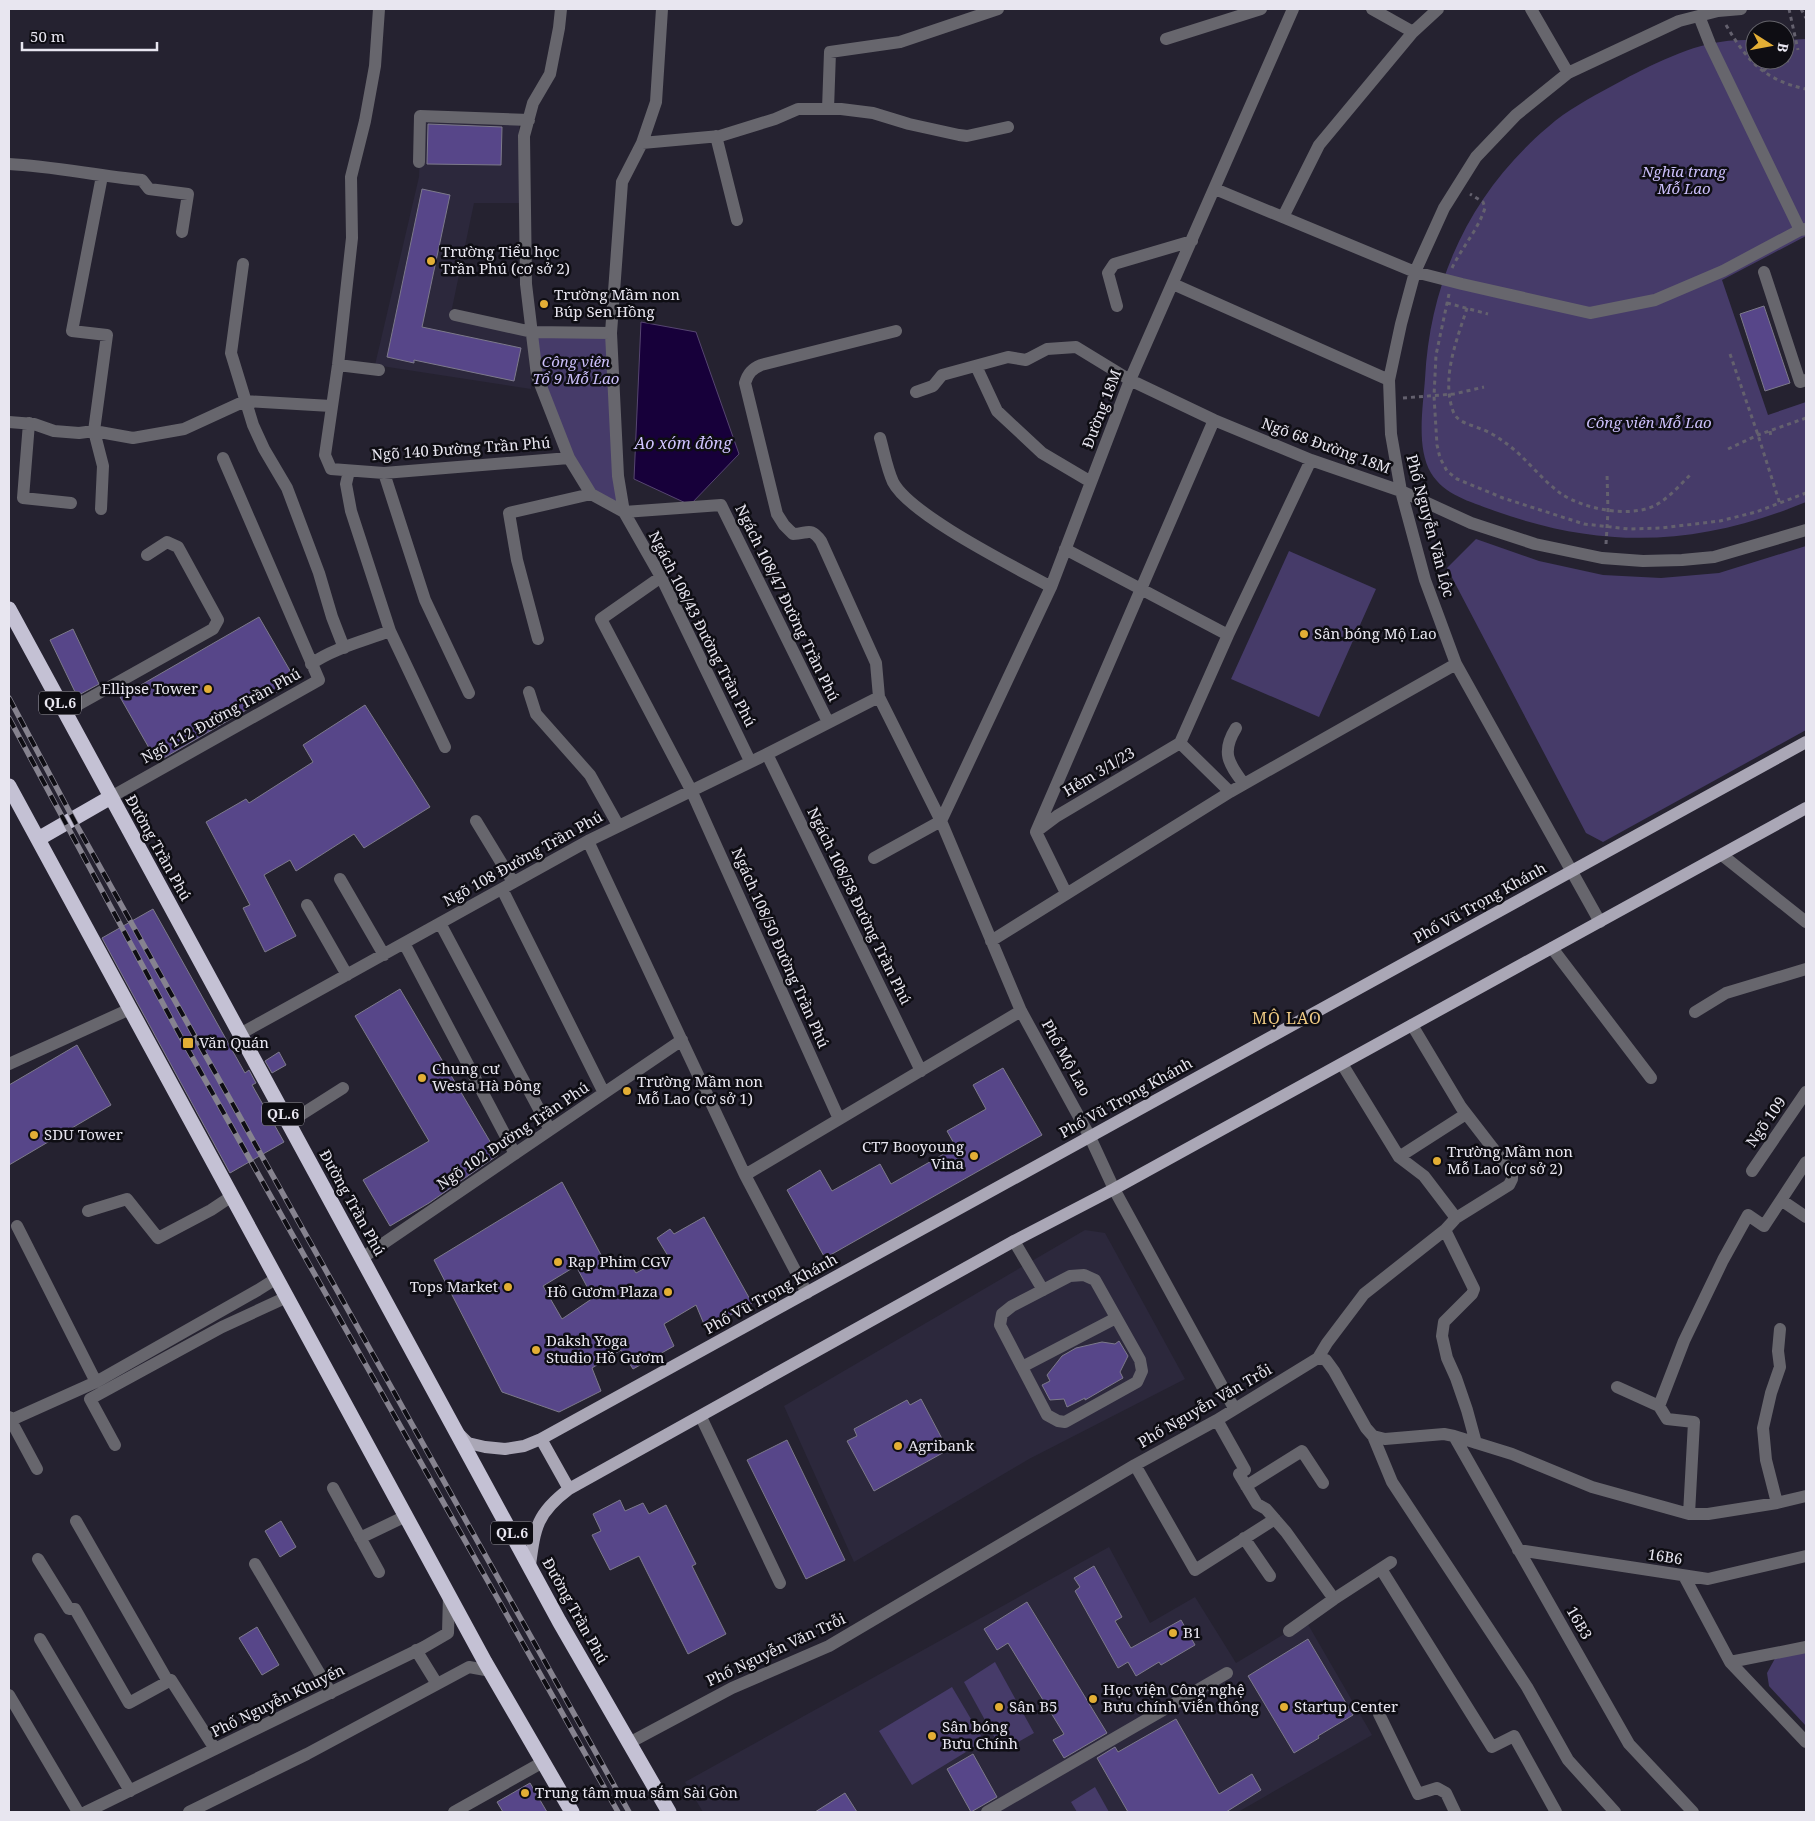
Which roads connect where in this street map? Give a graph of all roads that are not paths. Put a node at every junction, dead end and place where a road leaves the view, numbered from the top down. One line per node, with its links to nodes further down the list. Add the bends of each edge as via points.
1 (379, 9): 38 (street, via 375,66 351,177 352,238)
2 (560, 9): 16 (street, via 550,74 534,103)
3 (662, 9): 19 (street, via 656,102)
4 (998, 9): 15 (street, via 900,42 830,52)
5 (1261, 9): 13 (street)
6 (1293, 9): 23 (street, Đường 18M)
7 (1372, 9): 12 (street)
8 (1438, 9): 12 (street)
9 (1531, 9): 14 (street)
10 (1741, 9): 11 (street, Phố Nguyễn Văn Lộc)
11 (1698, 16): 14 (street, Phố Nguyễn Văn Lộc, via 1679,21); 26 (street)
12 (1413, 32): 24 (street, via 1319,145)
13 (1166, 38)
14 (1568, 73): 30 (street, Phố Nguyễn Văn Lộc, via 1516,115 1476,157 1444,208)
15 (828, 109): 17 (street, via 873,113 968,136); 18 (street, via 798,110)
16 (529, 120): 20 (street, via 420,116); 36 (street, via 524,136 525,218 526,284)
17 (1008, 128)
18 (716, 136): 19 (street); 25 (street)
19 (642, 143): 37 (street, via 622,182)
20 (419, 162)
21 (9, 164): 22 (street)
22 (102, 176): 27 (street, via 142,180 150,189 188,194); 50 (street, via 72,331 106,335)
23 (1215, 189): 24 (street); 28 (street, Đường 18M)
24 (1283, 217): 30 (street)
25 (737, 220)
26 (1803, 229): 30 (street, via 1724,271 1655,300 1590,313)
27 (182, 232)
28 (1192, 241): 32 (street, Đường 18M); 33 (street, via 1114,264 1108,272)
29 (243, 264): 45 (street, via 231,353)
30 (1415, 272): 42 (street, Phố Nguyễn Văn Lộc)
31 (1764, 272): 43 (street, via 1800,382)
32 (1173, 284): 41 (street, Đường 18M); 42 (street)
33 (1118, 306)
34 (455, 315): 36 (street)
35 (896, 331): 78 (street, via 761,365 747,375 745,383 777,514 793,534 807,530 815,533 821,541 876,663)
36 (532, 332): 37 (street); 53 (street, via 537,376)
37 (611, 333): 62 (street, via 618,476)
38 (338, 366): 40 (street); 46 (street)
39 (976, 366): 41 (street, Ngõ 68 Đường 18M, via 1008,357 1026,360 1047,349 1076,347); 44 (street, Ngõ 68 Đường 18M, via 942,375 933,386); 57 (street, via 997,410 1042,453)
40 (379, 370)
41 (1130, 380): 47 (street, Ngõ 68 Đường 18M); 57 (street, Đường 18M)
42 (1390, 380): 58 (street, Phố Nguyễn Văn Lộc, via 1391,434)
43 (1806, 380)
44 (916, 392)
45 (245, 401): 46 (street); 50 (street, via 184,429 133,438); 73 (street, via 264,449 287,488)
46 (331, 406): 55 (street, Ngõ 140 Đường Trần Phú, via 325,455 331,469)
47 (1214, 420): 54 (street, Ngõ 68 Đường 18M); 68 (street)
48 (9, 422): 49 (street)
49 (29, 423): 50 (street, via 54,431); 60 (street, via 23,498)
50 (94, 431): 61 (street, via 103,466)
51 (880, 438): 67 (street, via 893,482 900,492 953,532)
52 (223, 458): 74 (street, Ngõ 112 Đường Trần Phú)
53 (569, 458): 56 (street, Ngõ 140 Đường Trần Phú); 59 (street)
54 (1311, 460): 58 (street, Ngõ 68 Đường 18M); 71 (street)
55 (348, 471): 56 (street, Ngõ 140 Đường Trần Phú); 70 (street, via 346,484 351,511)
56 (384, 473): 77 (street, via 425,600)
57 (1091, 482): 64 (street, Đường 18M)
58 (1401, 491): 63 (street, Ngõ 68 Đường 18M, via 1471,523 1535,544 1605,558 1643,561 1714,557); 75 (street, Phố Nguyễn Văn Lộc, via 1425,580)
59 (591, 494): 62 (street); 72 (street, via 509,513 517,560)
60 (71, 503)
61 (101, 510)
62 (624, 512): 66 (street, Ngách 108/43 Đường Trần Phú); 80 (street, Ngách 108/47 Đường Trần Phú, via 721,505)
63 (1806, 530)
64 (1065, 549): 67 (street, Đường 18M); 68 (street)
65 (147, 555): 79 (street, via 167,542 178,547 218,620 213,630)
66 (662, 577): 86 (street, Ngách 108/43 Đường Trần Phú); 89 (street, Ngách 108/50 Đường Trần Phú, via 600,619)
67 (1051, 587): 94 (street, Đường 18M)
68 (1140, 588): 71 (street); 96 (street)
69 (9, 609): 79 (highway, Đường Trần Phú / QL.6)
70 (390, 631): 73 (street); 84 (street)
71 (1228, 635): 83 (street)
72 (538, 639)
73 (344, 648): 74 (street)
74 (311, 664): 91 (street, Ngõ 112 Đường Trần Phú, via 319,680)
75 (1456, 664): 87 (street); 101 (street, Phố Nguyễn Văn Lộc)
76 (529, 692): 95 (street, via 536,714 590,775)
77 (469, 693)
78 (879, 696): 80 (street, Ngõ 108 Đường Trần Phú); 94 (street, Phố Mộ Lao)
79 (65, 712): 91 (highway, Đường Trần Phú / QL.6)
80 (828, 722): 85 (street, Ngõ 108 Đường Trần Phú)
81 (1236, 728): 87 (street, via 1228,744 1228,757)
82 (1806, 742): 101 (main road, Phố Vũ Trọng Khánh)
83 (1180, 743): 90 (street); 96 (street, Hẻm 3/1/23, via 1057,816)
84 (445, 747)
85 (767, 754): 86 (street, Ngõ 108 Đường Trần Phú); 123 (street, Ngách 108/58 Đường Trần Phú)
86 (750, 761): 89 (street, Ngõ 108 Đường Trần Phú)
87 (1244, 784): 90 (street)
88 (9, 786): 97 (highway)
89 (691, 790): 95 (street, Ngõ 108 Đường Trần Phú); 129 (street, Ngách 108/50 Đường Trần Phú)
90 (1230, 792): 104 (street)
91 (111, 797): 97 (highway); 119 (highway, Đường Trần Phú / QL.6)
92 (1806, 808): 99 (main road)
93 (476, 821): 103 (street)
94 (941, 821): 100 (street); 109 (street, Phố Mộ Lao)
95 (618, 825): 98 (street, Ngõ 108 Đường Trần Phú)
96 (1036, 832): 104 (street)
97 (38, 839): 115 (highway)
98 (588, 841): 103 (street, Ngõ 108 Đường Trần Phú); 120 (street)
99 (1722, 855): 106 (street); 107 (main road)
100 (874, 858)
101 (1572, 871): 107 (street, Phố Nguyễn Văn Lộc); 132 (main road, Phố Vũ Trọng Khánh)
102 (340, 879): 112 (street)
103 (507, 885): 108 (street, Ngõ 108 Đường Trần Phú); 127 (street)
104 (1066, 893): 109 (street)
105 (307, 905): 114 (street)
106 (1805, 920)
107 (1600, 922): 111 (main road)
108 (440, 923): 110 (street, Ngõ 108 Đường Trần Phú); 131 (street)
109 (991, 941): 116 (street, Phố Mộ Lao)
110 (404, 944): 112 (street, Ngõ 108 Đường Trần Phú); 133 (street)
111 (1552, 948): 118 (main road); 124 (street)
112 (384, 955): 114 (street, Ngõ 108 Đường Trần Phú)
113 (1806, 969): 117 (street, via 1726,993)
114 (347, 975): 119 (street, Ngõ 108 Đường Trần Phú)
115 (130, 1009): 121 (street); 139 (highway)
116 (1021, 1011): 123 (street); 132 (street, Phố Mộ Lao)
117 (1695, 1012)
118 (1412, 1025): 122 (main road); 128 (street)
119 (240, 1034): 130 (highway, Đường Trần Phú / QL.6)
120 (682, 1040): 127 (street, Ngõ 102 Đường Trần Phú); 137 (street)
121 (9, 1064)
122 (1342, 1064): 134 (street); 138 (main road)
123 (921, 1072): 129 (street)
124 (1651, 1078)
125 (343, 1088): 130 (street)
126 (1806, 1092): 136 (street, Ngõ 109)
127 (604, 1093): 131 (street, Ngõ 102 Đường Trần Phú)
128 (1466, 1114): 134 (street); 143 (street, via 1512,1173 1512,1179 1509,1185)
129 (839, 1119): 137 (street)
130 (288, 1122): 147 (highway, Đường Trần Phú / QL.6)
131 (550, 1130): 133 (street, Ngõ 102 Đường Trần Phú)
132 (1090, 1137): 138 (street, Phố Mộ Lao); 150 (main road, Phố Vũ Trọng Khánh)
133 (515, 1154): 147 (street, Ngõ 102 Đường Trần Phú)
134 (1399, 1157): 143 (street, via 1424,1176)
135 (1806, 1162): 140 (street)
136 (1752, 1171)
137 (745, 1174): 150 (street)
138 (1114, 1189): 146 (main road); 159 (street, Phố Mộ Lao)
139 (232, 1196): 141 (street, via 158,1238 127,1199); 148 (highway)
140 (1781, 1200): 142 (street); 158 (street, via 1764,1226 1748,1215 1684,1341)
141 (88, 1211)
142 (1806, 1217)
143 (1456, 1218): 145 (street)
144 (17, 1226): 156 (street)
145 (1445, 1230): 154 (street, via 1364,1294); 167 (street, via 1474,1289 1444,1322 1442,1336)
146 (1014, 1241): 149 (street); 160 (main road)
147 (362, 1258): 163 (highway, Đường Trần Phú / QL.6)
148 (277, 1278): 151 (highway); 156 (street)
149 (1043, 1290): 152 (street, via 1070,1276 1084,1275 1095,1280); 155 (street, via 1002,1314 1000,1325)
150 (807, 1293): 166 (main road, Phố Vũ Trọng Khánh)
151 (287, 1297): 168 (street, via 222,1327 90,1399); 178 (highway)
152 (1116, 1318): 155 (street); 155 (street, via 1140,1360 1142,1371 1137,1382 1065,1422 1048,1415)
153 (1780, 1330): 176 (street, via 1780,1367 1763,1428 1766,1460)
154 (1318, 1358): 159 (street, Phố Nguyễn Văn Trỗi); 164 (street, via 1326,1360 1334,1371)
155 (1022, 1367)
156 (96, 1382): 161 (street)
157 (1617, 1387): 158 (street)
158 (1660, 1406): 177 (street, via 1667,1419 1694,1422)
159 (1234, 1408): 162 (street, Phố Nguyễn Văn Trỗi)
160 (700, 1417): 174 (main road); 191 (street)
161 (9, 1419): 170 (street)
162 (1217, 1420): 169 (street, Phố Nguyễn Văn Trỗi); 172 (street, via 1245,1470 1239,1474)
163 (456, 1431): 166 (main road, Phố Vũ Trọng Khánh, via 468,1443 505,1449); 187 (highway, Đường Trần Phú / QL.6)
164 (1373, 1436): 165 (street, via 1385,1439); 220 (street, via 1392,1482 1527,1687 1568,1760)
165 (1454, 1436): 167 (street); 183 (street, 16B3)
166 (541, 1439): 174 (main road)
167 (1476, 1442): 177 (street, via 1592,1487)
168 (115, 1445)
169 (1135, 1465): 182 (street, via 1194,1570); 207 (street, Phố Nguyễn Văn Trỗi, via 829,1646 732,1688)
170 (37, 1469)
171 (1323, 1484): 172 (street, via 1302,1451)
172 (1246, 1486): 179 (street, via 1257,1504)
173 (333, 1488): 181 (street)
174 (569, 1489): 187 (main road, via 551,1502 542,1514 536,1527)
175 (1806, 1496): 176 (street)
176 (1777, 1503): 177 (street)
177 (1689, 1514)
178 (406, 1516): 181 (street); 192 (highway)
179 (1275, 1519): 182 (street); 193 (street)
180 (76, 1521): 201 (street, via 166,1678)
181 (360, 1538): 188 (street)
182 (1244, 1538): 189 (street)
183 (1518, 1550): 190 (street, 16B6); 221 (street, 16B3, via 1630,1744)
184 (1806, 1556): 190 (street, 16B6, via 1708,1579)
185 (38, 1560): 201 (street, via 69,1609 75,1609 129,1703)
186 (255, 1564): 203 (street)
187 (530, 1565): 207 (highway, Đường Trần Phú / QL.6)
188 (379, 1572)
189 (1270, 1576)
190 (1684, 1576): 198 (street)
191 (780, 1583)
192 (449, 1594): 197 (street, Phố Nguyễn Khuyến, via 448,1633); 199 (highway)
193 (1334, 1599): 194 (street); 219 (street, via 1386,1565 1492,1747 1514,1736)
194 (1289, 1631)
195 (40, 1639): 210 (street)
196 (1806, 1647): 198 (street)
197 (416, 1650): 202 (street); 203 (street, Phố Nguyễn Khuyến)
198 (1730, 1662): 206 (street)
199 (491, 1672): 202 (street, via 469,1667); 209 (highway)
200 (1227, 1673): 217 (street)
201 (171, 1680): 208 (street)
202 (437, 1684): 213 (street, via 307,1754)
203 (331, 1693): 208 (street, Phố Nguyễn Khuyến)
204 (9, 1695): 211 (street)
205 (1379, 1714): 218 (street, via 1418,1794 1437,1788 1446,1793)
206 (1806, 1742)
207 (629, 1743): 216 (highway, Đường Trần Phú / QL.6)
208 (215, 1749): 210 (street, Phố Nguyễn Khuyến)
209 (543, 1762): 214 (street); 215 (highway)
210 (130, 1791): 212 (street, Phố Nguyễn Khuyến)
211 (78, 1812)
212 (86, 1812)
213 (189, 1812)
214 (454, 1812)
215 (572, 1812)
216 (669, 1812)
217 (987, 1812)
218 (1455, 1812)
219 (1556, 1812)
220 (1615, 1812)
221 (1694, 1812)

